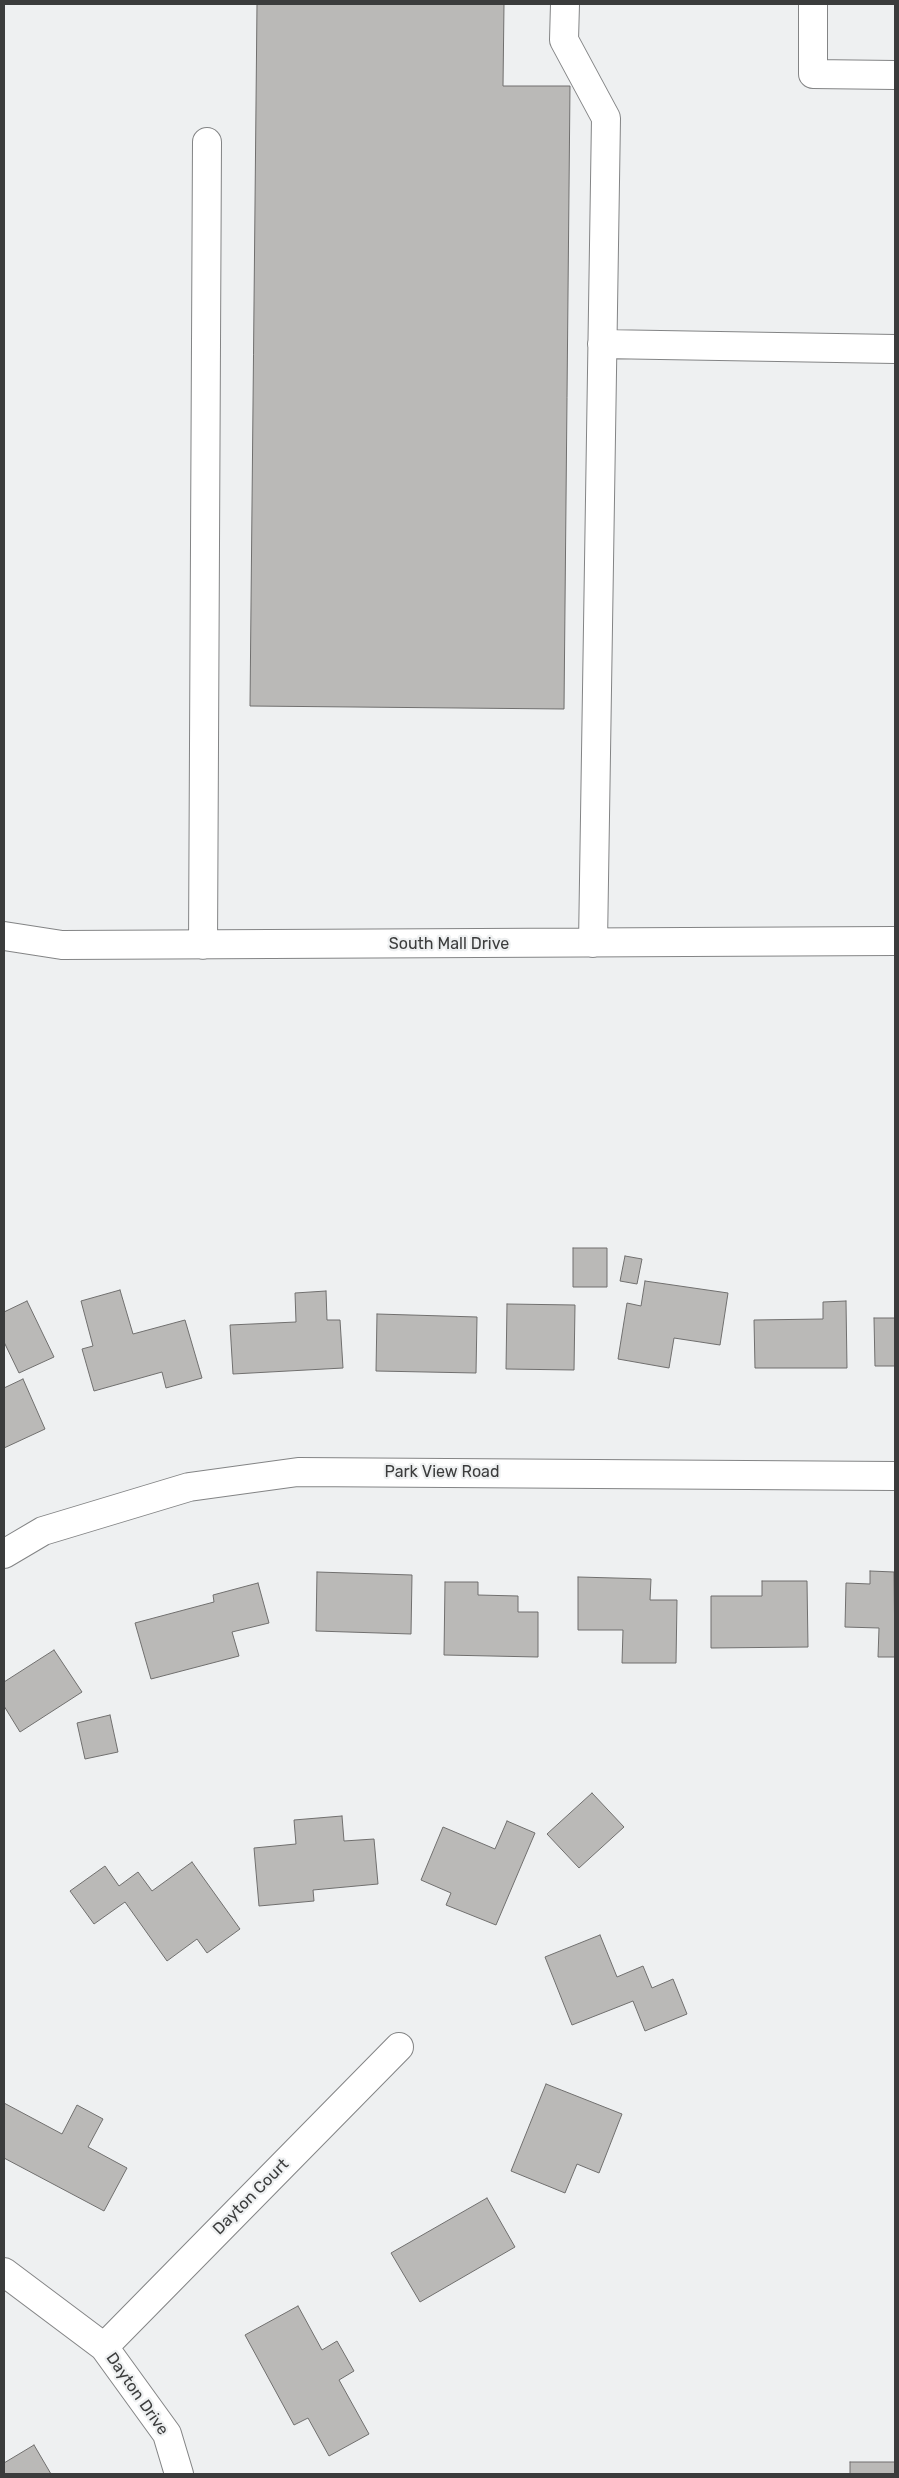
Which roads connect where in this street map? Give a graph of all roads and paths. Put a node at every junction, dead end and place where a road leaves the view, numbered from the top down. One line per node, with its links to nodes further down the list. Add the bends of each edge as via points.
1 (565, 4): 5 (street, via 564,40 606,118)
2 (813, 4): 3 (street, via 813,74)
3 (895, 76)
4 (207, 142): 10 (street)
5 (602, 344): 6 (street); 9 (street)
6 (895, 349)
7 (4, 936): 10 (street, South Mall Drive, via 62,945)
8 (895, 941): 9 (street, South Mall Drive)
9 (593, 943): 10 (street, South Mall Drive)
10 (204, 945)
11 (895, 1476): 12 (street, Park View Road, via 298,1472 189,1487 43,1531)
12 (4, 1554)
13 (399, 2047): 15 (street, Dayton Court)
14 (4, 2272): 15 (street, Dayton Drive)
15 (104, 2347): 16 (street, Dayton Drive, via 166,2434)
16 (180, 2474)

